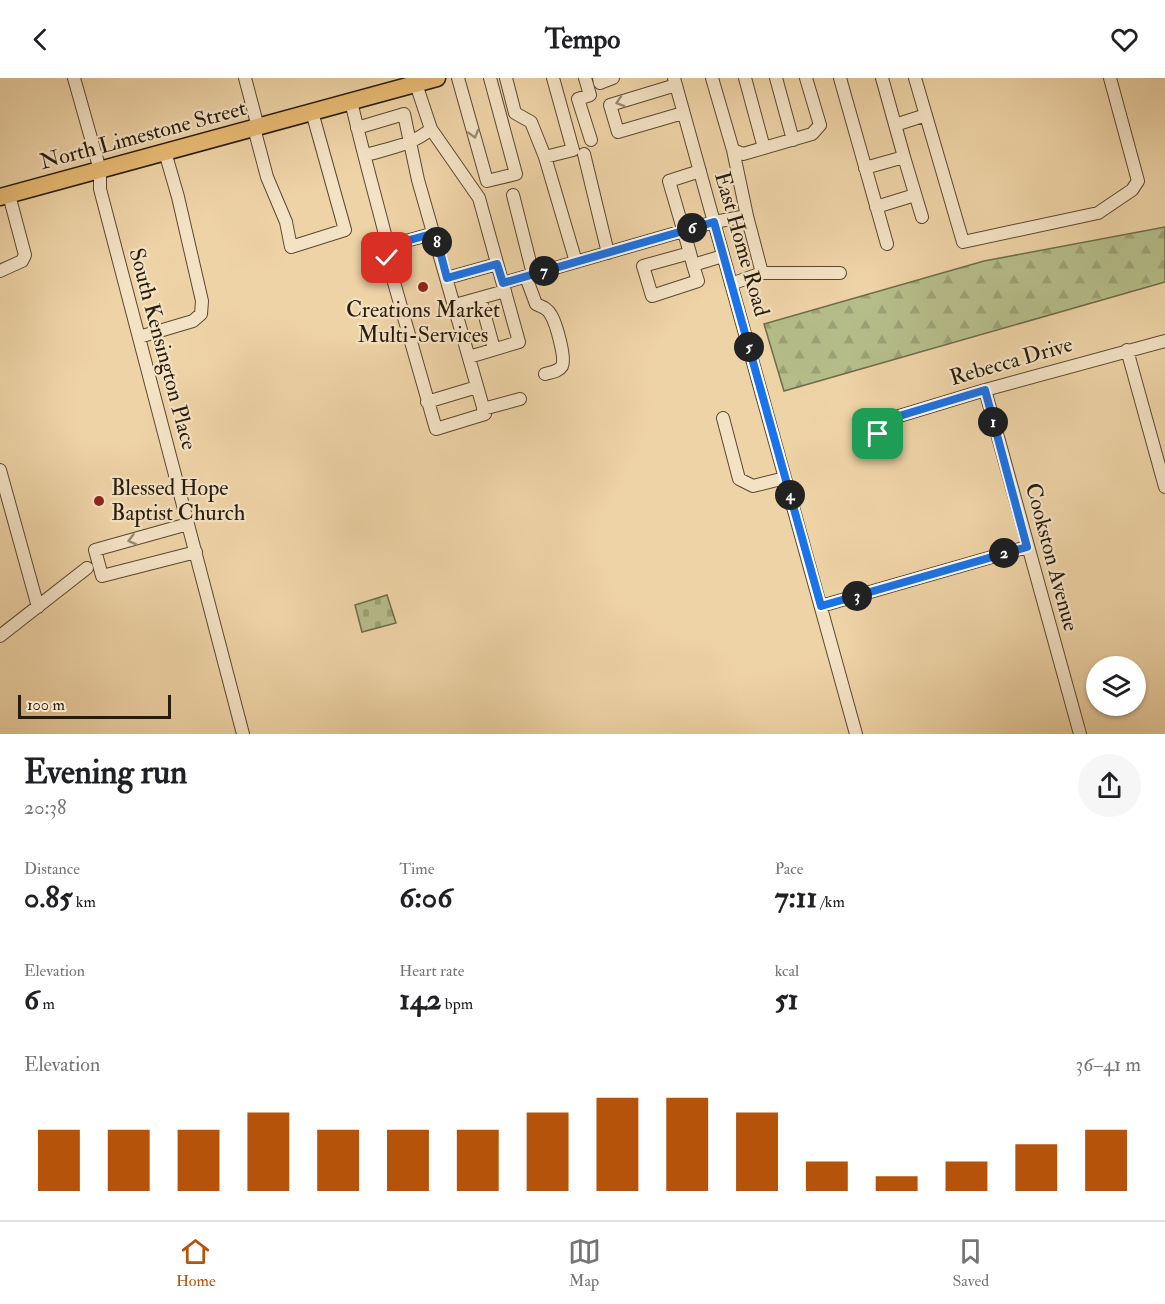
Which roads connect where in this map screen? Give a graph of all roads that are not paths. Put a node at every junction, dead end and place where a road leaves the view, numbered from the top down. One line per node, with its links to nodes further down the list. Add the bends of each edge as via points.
1 (74, 78): 40 (street, South Kensington Place)
2 (245, 78): 26 (street)
3 (437, 78): 19 (main road, North Limestone Street)
4 (458, 78): 42 (street, one-way to 42)
5 (490, 78): 42 (street, via 516,174)
6 (506, 78): 38 (street, via 515,113 531,122)
7 (553, 78): 38 (street, via 573,150)
8 (585, 78): 29 (street, via 590,95 578,99)
9 (599, 78): 10 (street, via 600,83)
10 (613, 78)
11 (712, 78): 33 (street)
12 (745, 78): 32 (street)
13 (776, 78): 30 (street)
14 (806, 78): 30 (street, via 820,125 812,134)
15 (840, 78): 39 (street)
16 (882, 78): 25 (street)
17 (915, 78): 24 (street)
18 (1110, 78): 24 (street, via 1138,181 1132,190 1098,213 1041,227 963,242)
19 (415, 81): 21 (main road, North Limestone Street); 28 (street)
20 (675, 81): 23 (street, East Home Road); 23 (street, one-way to 23, via 610,105 618,132)
21 (351, 101): 22 (main road, North Limestone Street); 27 (street)
22 (312, 112): 26 (main road, North Limestone Street); 26 (street, via 345,230 291,247 286,222 267,177)
23 (683, 113): 41 (street, East Home Road)
24 (926, 115): 25 (street)
25 (895, 125): 37 (street)
26 (256, 127): 34 (main road, North Limestone Street)
27 (357, 128): 31 (street, via 404,114); 36 (street)
28 (431, 129): 31 (street); 43 (street)
29 (591, 140)
30 (793, 140): 32 (street)
31 (411, 142): 36 (street); 52 (street)
32 (764, 148): 33 (street, via 743,154)
33 (733, 150): 48 (street)
34 (165, 152): 40 (main road, North Limestone Street); 71 (street, via 200,290 201,314 193,321)
35 (584, 154): 56 (street)
36 (366, 155): 55 (street)
37 (904, 157): 39 (street); 45 (street)
38 (545, 158): 59 (street)
39 (865, 168): 47 (street)
40 (100, 170): 46 (main road, North Limestone Street); 71 (street, South Kensington Place, via 99,189)
41 (700, 171): 50 (street, East Home Road); 51 (street, via 669,181)
42 (487, 181): 43 (street)
43 (475, 190): 60 (street)
44 (513, 195): 65 (street)
45 (915, 195): 47 (street); 49 (street)
46 (5, 196): 62 (street, via 25,255 22,261)
47 (876, 207): 54 (street)
48 (747, 216): 50 (street); 63 (street)
49 (922, 217)
50 (714, 222): 51 (street); 57 (street, East Home Road)
51 (683, 231): 53 (street); 58 (street)
52 (435, 233): 55 (street); 66 (street)
53 (637, 244): 56 (street); 61 (street)
54 (887, 244)
55 (388, 246): 80 (street, via 387,258)
56 (608, 253): 59 (street)
57 (723, 256): 58 (street); 67 (street, East Home Road)
58 (691, 259): 61 (street); 61 (street, via 698,281 652,296)
59 (576, 262): 65 (street)
60 (497, 264): 66 (street); 68 (street)
61 (643, 266)
62 (0, 271)
63 (762, 273): 64 (street); 67 (street)
64 (840, 273)
65 (530, 275): 68 (street); 76 (street, via 536,304 552,316 564,355 558,370)
66 (447, 278): 70 (street)
67 (731, 284): 85 (street, East Home Road)
68 (504, 287): 69 (street); 73 (street, via 519,342)
69 (480, 298): 70 (street); 73 (street)
70 (455, 305): 75 (street)
71 (138, 337): 87 (street, South Kensington Place)
72 (1165, 341): 74 (street, Rebecca Drive)
73 (494, 350): 75 (street)
74 (1127, 351): 78 (street, Rebecca Drive); 86 (street)
75 (469, 357): 77 (street)
76 (545, 374)
77 (477, 387): 80 (street); 81 (street)
78 (985, 390): 83 (street, Rebecca Drive, via 886,420 879,426); 88 (street, Cookston Avenue)
79 (520, 399): 81 (street)
80 (427, 402): 81 (street, via 436,429 485,414)
81 (483, 409)
82 (723, 418): 85 (street, via 739,479 753,486)
83 (878, 434)
84 (0, 470): 92 (street)
85 (785, 478): 91 (street, East Home Road)
86 (1165, 487)
87 (188, 524): 89 (street, South Kensington Place); 89 (street, one-way to 89, via 94,550 102,576)
88 (1027, 547): 91 (street); 96 (street, Cookston Avenue)
89 (196, 552): 94 (street, South Kensington Place)
90 (87, 568): 92 (street)
91 (821, 606): 95 (street, East Home Road)
92 (38, 607): 93 (street)
93 (0, 636)
94 (243, 734)
95 (856, 734)
96 (1080, 734)

